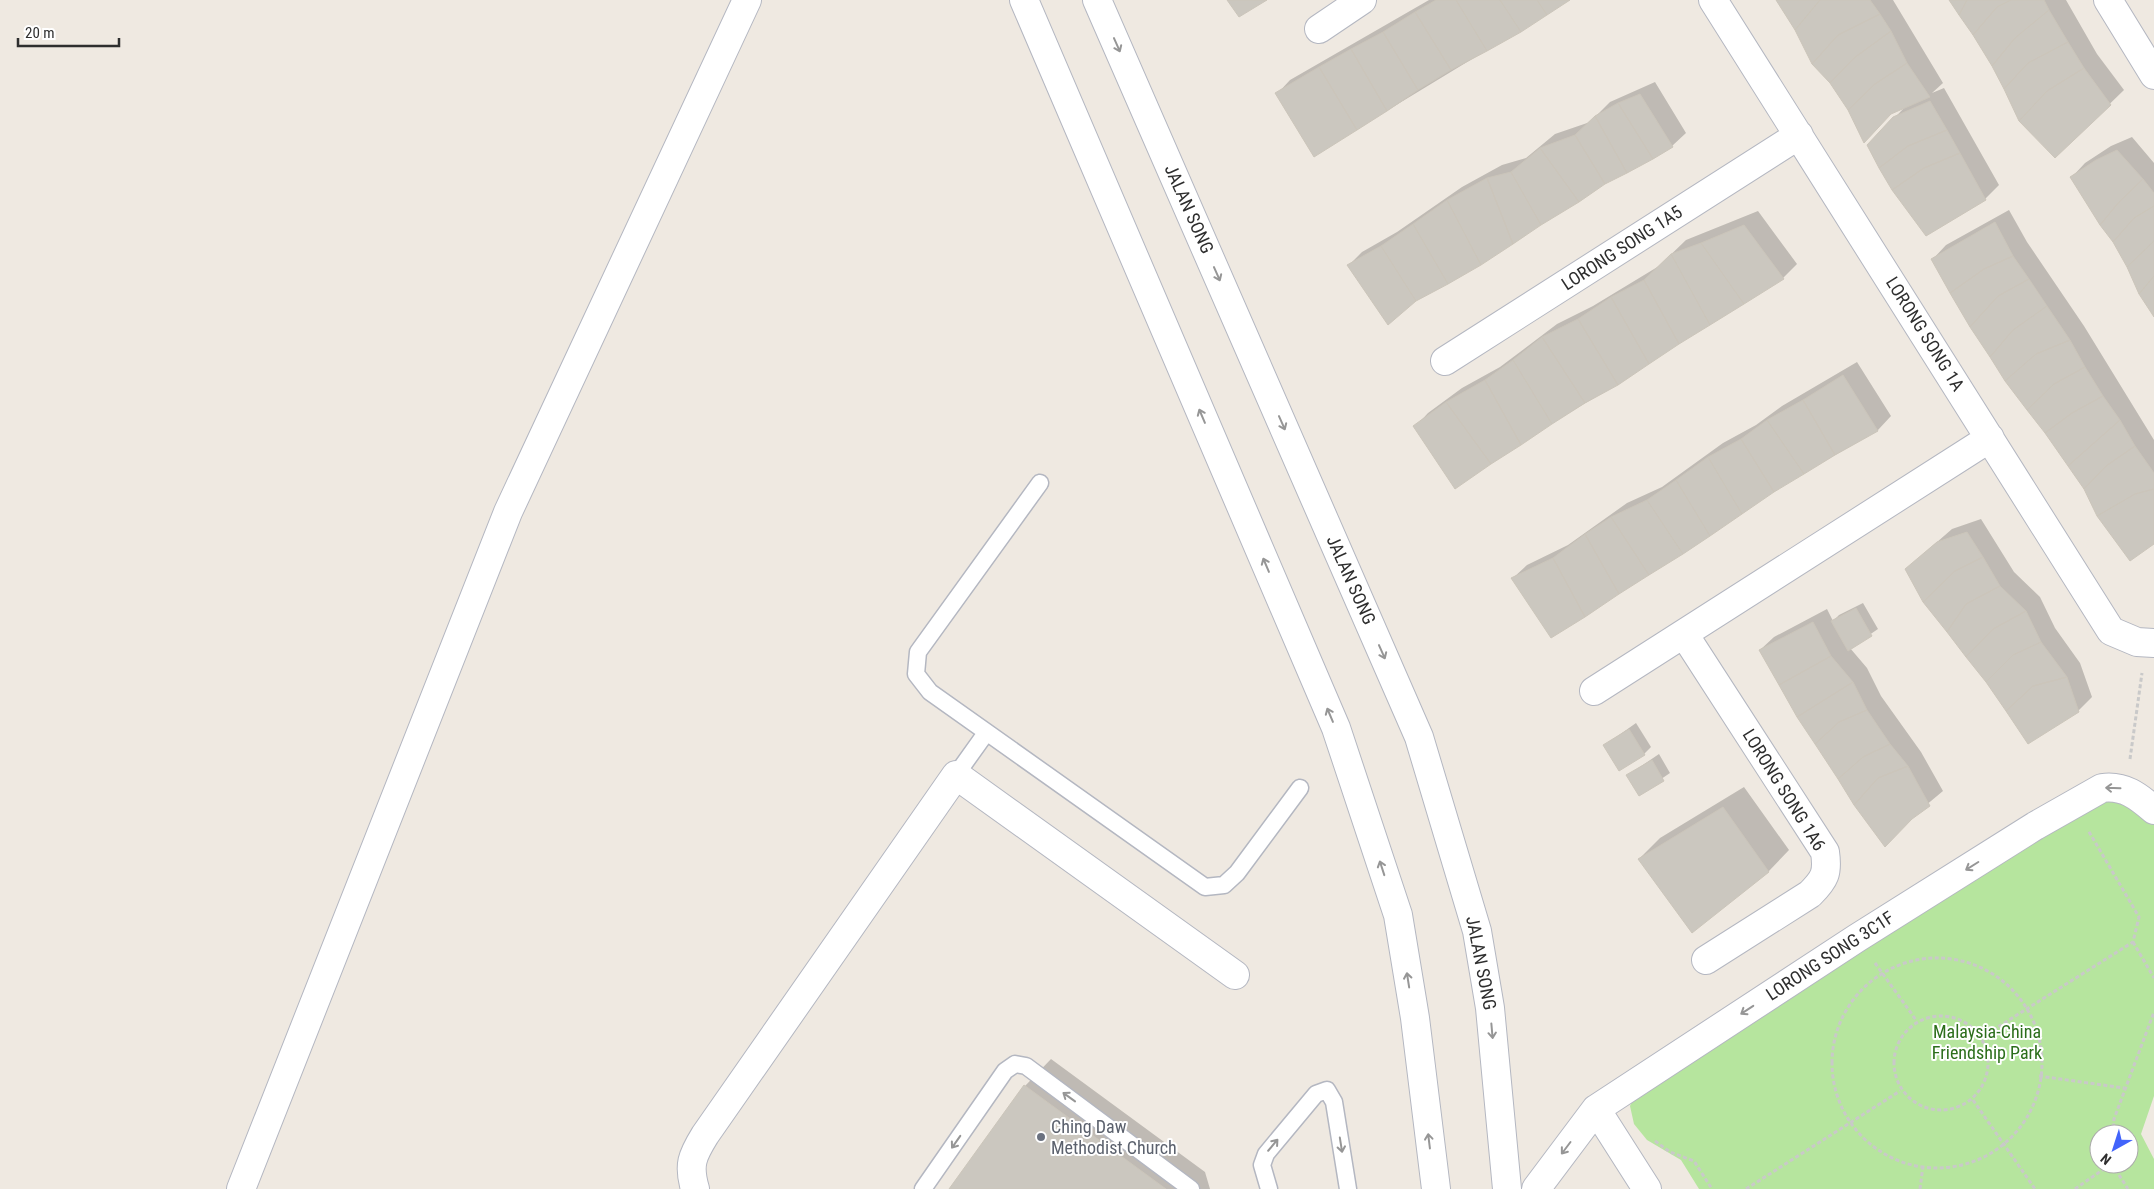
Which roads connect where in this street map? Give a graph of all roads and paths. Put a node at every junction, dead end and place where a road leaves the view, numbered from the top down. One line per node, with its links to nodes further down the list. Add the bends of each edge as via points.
1 (747, 0): 41 (street, via 508,512)
2 (1024, 0): 47 (street, one-way to 2, via 1415,1018 1398,915 1336,728)
3 (1097, 0): 48 (street, JALAN SONG, one-way to 48, via 1419,737 1477,930 1490,1008)
4 (1362, 0): 7 (street)
5 (1712, 0): 9 (street, LORONG SONG 1A)
6 (2108, 0): 8 (street)
7 (1319, 28)
8 (2154, 75)
9 (1799, 135): 10 (street, LORONG SONG 1A5); 11 (street, LORONG SONG 1A)
10 (1446, 361)
11 (1990, 438): 13 (street); 14 (street, LORONG SONG 1A, via 2111,631 2137,642)
12 (1040, 483): 16 (lane, via 918,652 916,674 930,692)
13 (1684, 634): 15 (street); 23 (street, LORONG SONG 1A6, via 1825,852 1827,869 1810,894)
14 (2150, 643): 19 (path)
15 (1594, 691)
16 (986, 733): 17 (lane); 18 (lane, via 1205,887 1224,885 1238,874)
17 (956, 775): 24 (street); 42 (street, via 694,1152 690,1172)
18 (1300, 788)
19 (2125, 789): 20 (street); 33 (street, LORONG SONG 3C1F, one-way to 33, via 2102,788 2035,826)
20 (2154, 810)
21 (2086, 826): 22 (path, via 2140,917)
22 (2132, 942): 25 (path); 26 (path)
23 (1706, 960)
24 (1235, 975)
25 (2154, 978)
26 (2027, 1008): 28 (path); 29 (path, via 2044,1058); 34 (path, via 2009,985 1981,966 1940,956 1907,960 1866,982 1838,1022 1831,1071)
27 (2154, 1012): 30 (path)
28 (1982, 1036): 31 (path, via 1954,1016 1939,1015 1916,1020 1901,1035 1893,1058); 32 (path, via 1988,1065 1985,1081)
29 (2040, 1076): 30 (path); 37 (path, via 2032,1112)
30 (2124, 1088): 35 (path)
31 (1900, 1091): 32 (path, via 1915,1103 1937,1110 1954,1108); 34 (path)
32 (1973, 1100): 37 (path)
33 (1596, 1109): 49 (street, LORONG SONG 3C1F, one-way to 49); 50 (street)
34 (1850, 1123): 38 (path, via 1869,1144 1894,1160); 52 (path)
35 (2114, 1124)
36 (1651, 1138): 51 (path, via 1670,1152 1694,1161)
37 (2004, 1145): 38 (path, via 1973,1163 1938,1169); 54 (path)
38 (1923, 1166): 53 (path)
39 (2097, 1174): 55 (path)
40 (2118, 1174): 56 (path)
41 (240, 1189)
42 (695, 1189)
43 (923, 1189): 44 (lane, one-way to 43, via 1026,1066 1016,1064 1005,1070)
44 (1191, 1189)
45 (1269, 1189): 46 (lane, one-way to 46, via 1262,1166 1266,1154 1316,1094 1327,1090 1334,1102)
46 (1348, 1189)
47 (1436, 1189)
48 (1507, 1189)
49 (1536, 1189)
50 (1647, 1189)
51 (1712, 1189)
52 (1746, 1189)
53 (1920, 1189)
54 (2035, 1189)
55 (2075, 1189)
56 (2128, 1189)

